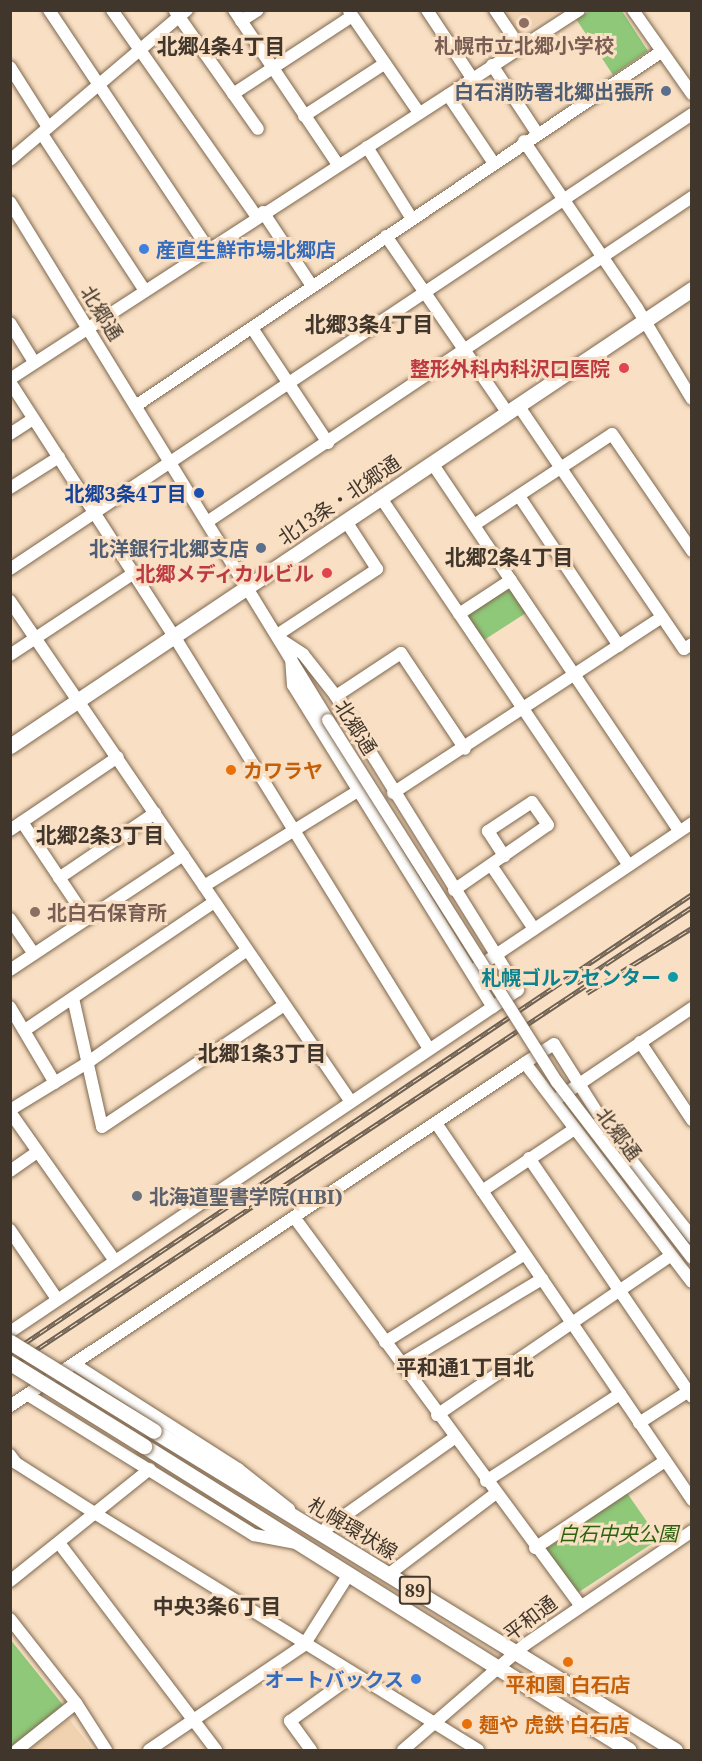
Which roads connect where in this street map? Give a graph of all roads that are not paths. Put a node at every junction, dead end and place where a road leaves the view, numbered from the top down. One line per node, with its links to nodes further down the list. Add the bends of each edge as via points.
1 (50, 10): 19 (street)
2 (112, 10): 12 (street)
3 (258, 10): 10 (street)
4 (427, 10): 18 (street)
5 (495, 10): 11 (street)
6 (579, 10): 11 (street)
7 (633, 10): 13 (street)
8 (180, 13): 12 (street); 20 (street)
9 (350, 13): 14 (street); 17 (street)
10 (238, 16): 17 (street)
11 (520, 47): 15 (street)
12 (142, 50): 19 (street); 37 (street)
13 (661, 52): 22 (street); 28 (street)
14 (384, 64): 23 (street); 25 (street)
15 (492, 65): 18 (street); 28 (street)
16 (10, 67): 27 (street)
17 (272, 69): 20 (street); 25 (street)
18 (472, 78): 21 (street)
19 (98, 88): 27 (street); 40 (street)
20 (233, 94): 26 (street)
21 (448, 94): 23 (street); 32 (street)
22 (692, 94)
23 (418, 113): 30 (street)
24 (692, 114): 35 (street)
25 (304, 116): 33 (street)
26 (258, 129)
27 (45, 130): 31 (street); 43 (street)
28 (537, 133): 29 (street)
29 (525, 141): 32 (street); 35 (street)
30 (367, 147): 33 (street); 38 (street)
31 (10, 160)
32 (493, 162): 38 (street)
33 (338, 165): 37 (street)
34 (692, 196): 41 (street)
35 (564, 200): 41 (street); 45 (street)
36 (11, 205): 48 (street, 北郷通)
37 (259, 214): 40 (street); 42 (street)
38 (412, 219): 39 (street)
39 (386, 236): 42 (street); 45 (street)
40 (208, 248): 43 (street)
41 (602, 257): 46 (street); 50 (street)
42 (312, 286): 49 (street)
43 (144, 289): 48 (street)
44 (692, 289): 46 (main road, 北13条・北郷通)
45 (426, 293): 50 (street); 53 (street)
46 (643, 321): 54 (street); 57 (main road, 北13条・北郷通)
47 (10, 323): 51 (street)
48 (88, 327): 51 (street); 56 (street, 北郷通)
49 (252, 328): 53 (street); 56 (street)
50 (464, 349): 57 (street); 60 (street)
51 (34, 362): 52 (street)
52 (10, 381): 58 (street)
53 (287, 382): 60 (street); 62 (street)
54 (687, 382): 55 (street)
55 (692, 399)
56 (137, 405): 62 (street, 北郷通)
57 (513, 409): 63 (main road, 北13条・北郷通); 64 (street)
58 (33, 419): 59 (street); 61 (street)
59 (10, 434)
60 (328, 443): 70 (street)
61 (59, 457): 65 (street); 68 (street)
62 (172, 462): 68 (street); 70 (street, 北郷通)
63 (432, 463): 67 (main road, 北13条・北郷通); 71 (street)
64 (561, 468): 66 (street); 72 (street, via 612,434); 79 (street)
65 (10, 488)
66 (519, 496): 71 (street); 84 (street)
67 (381, 498): 69 (main road, 北13条・北郷通); 78 (street)
68 (96, 512): 73 (street); 74 (street)
69 (346, 521): 76 (main road, 北13条・北郷通); 81 (street, via 377,569)
70 (207, 522): 76 (street, 北郷通)
71 (474, 525): 75 (street)
72 (692, 551)
73 (10, 569)
74 (134, 573): 80 (street); 82 (street)
75 (511, 580): 78 (street); 87 (street)
76 (246, 588): 80 (main road, 北13条・北郷通); 81 (street, 北郷通)
77 (10, 601): 82 (street)
78 (459, 614): 90 (street)
79 (662, 617): 83 (street, via 684,649); 84 (street)
80 (174, 636): 89 (main road, 北13条・北郷通); 100 (street)
81 (278, 637): 86 (street, 北郷通); 88 (street, via 303,654)
82 (36, 638): 85 (street); 89 (street)
83 (692, 644)
84 (619, 646): 87 (street)
85 (10, 655)
86 (291, 657): 94 (street, via 293,685); 145 (street, 北郷通, bridge, via 557,1082)
87 (575, 676): 90 (street); 101 (street)
88 (336, 696): 92 (street, via 400,653); 95 (street)
89 (78, 700): 91 (main road, 北13条・北郷通); 93 (street)
90 (524, 710): 92 (street); 105 (street)
91 (10, 746)
92 (465, 749): 95 (street)
93 (118, 757): 96 (street); 97 (street)
94 (358, 791): 100 (street); 117 (street)
95 (393, 794): 108 (street)
96 (155, 813): 102 (street); 106 (street)
97 (22, 822): 99 (street); 106 (street)
98 (692, 823): 101 (street)
99 (10, 830)
100 (294, 831): 107 (street); 125 (street)
101 (679, 831): 105 (street)
102 (183, 855): 107 (street); 111 (street)
103 (504, 856): 103 (street, via 548,825 532,802 488,831); 104 (street)
104 (491, 864): 108 (street); 112 (street)
105 (629, 865): 112 (street)
106 (59, 878): 111 (street)
107 (204, 886): 109 (street)
108 (454, 890): 115 (street)
109 (214, 902): 113 (street); 118 (street)
110 (10, 919): 114 (street)
111 (87, 919): 114 (street)
112 (534, 928): 115 (street)
113 (246, 951): 119 (street); 126 (street)
114 (34, 954): 116 (street)
115 (496, 954): 117 (street); 121 (street, via 518,990)
116 (10, 970)
117 (471, 971): 121 (street)
118 (72, 998): 123 (street); 126 (street)
119 (282, 1006): 126 (street, via 102,1127); 130 (street)
120 (10, 1007): 123 (street)
121 (493, 1007): 125 (street)
122 (692, 1008): 124 (street)
123 (25, 1030): 128 (street)
124 (640, 1042): 129 (street); 133 (street)
125 (429, 1049): 130 (street)
126 (87, 1063): 128 (street)
127 (525, 1063): 129 (street, via 554,1044); 131 (street); 134 (street)
128 (55, 1083): 132 (street)
129 (579, 1084): 131 (street); 142 (street, via 610,1133)
130 (351, 1102): 146 (street)
131 (553, 1102): 135 (street)
132 (10, 1111): 136 (street)
133 (692, 1120)
134 (436, 1123): 139 (street); 140 (street)
135 (573, 1130): 137 (street); 144 (street)
136 (37, 1152): 138 (street); 146 (street)
137 (529, 1158): 139 (street); 149 (street)
138 (10, 1171)
139 (482, 1191): 143 (street)
140 (294, 1217): 153 (street); 155 (street)
141 (10, 1230): 150 (street)
142 (692, 1237)
143 (525, 1254): 147 (street); 153 (street)
144 (670, 1256): 148 (street); 149 (street)
145 (692, 1258)
146 (115, 1260): 150 (street)
147 (542, 1279): 151 (street); 156 (street)
148 (692, 1282)
149 (619, 1291): 151 (street); 157 (street)
150 (57, 1299): 152 (street)
151 (572, 1324): 158 (street); 161 (street)
152 (11, 1333): 171 (main road, 札幌環状線 / 89, bridge, via 154,1431)
153 (385, 1342): 156 (street)
154 (10, 1364): 175 (main road, 札幌環状線 / 89, bridge)
155 (74, 1364): 159 (street); 171 (street, via 238,1469 276,1496)
156 (401, 1364): 161 (street)
157 (690, 1392): 162 (street)
158 (620, 1394): 162 (street); 167 (street)
159 (28, 1395): 160 (street); 166 (street)
160 (10, 1406)
161 (437, 1415): 163 (street)
162 (639, 1423): 165 (street)
163 (454, 1438): 167 (street); 173 (street)
164 (10, 1455): 170 (street, via 16,1463)
165 (665, 1461): 169 (street); 176 (street)
166 (150, 1469): 170 (street); 175 (street, via 254,1535)
167 (486, 1481): 168 (street)
168 (496, 1493): 176 (street); 178 (street)
169 (692, 1500)
170 (96, 1514): 174 (street); 182 (street)
171 (304, 1524): 173 (main road, 札幌環状線 / 89)
172 (692, 1531): 180 (street, 平和通)
173 (320, 1533): 178 (main road, 札幌環状線 / 89)
174 (59, 1543): 179 (street); 187 (street)
175 (303, 1544): 177 (main road, 札幌環状線 / 89)
176 (535, 1548): 180 (street)
177 (349, 1574): 182 (street); 184 (main road, 札幌環状線 / 89)
178 (389, 1574): 183 (main road, 札幌環状線 / 89)
179 (10, 1581)
180 (580, 1605): 183 (street, 平和通)
181 (10, 1619): 186 (street)
182 (304, 1645): 185 (street); 187 (street)
183 (515, 1652): 184 (street, 平和通); 197 (main road, 札幌環状線 / 89)
184 (496, 1668): 188 (street, 平和通); 196 (main road, 札幌環状線 / 89)
185 (354, 1675): 188 (street); 193 (street, via 290,1721)
186 (76, 1703): 189 (street); 190 (street)
187 (194, 1720): 191 (street); 192 (street)
188 (433, 1723): 194 (street, 平和通); 195 (street)
189 (17, 1750)
190 (106, 1750)
191 (149, 1750)
192 (216, 1750)
193 (311, 1750)
194 (403, 1750)
195 (478, 1750)
196 (629, 1750)
197 (675, 1750)

